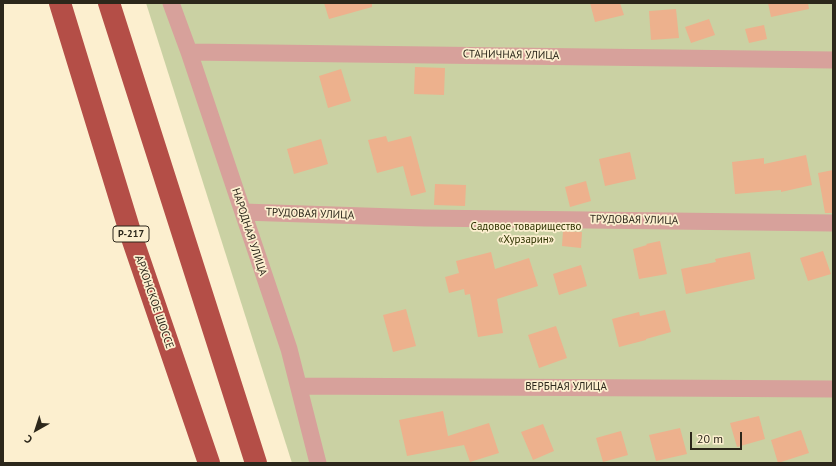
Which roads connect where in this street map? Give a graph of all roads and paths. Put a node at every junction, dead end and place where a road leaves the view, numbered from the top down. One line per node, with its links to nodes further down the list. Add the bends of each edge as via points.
1 (60, 3): 10 (highway, АРХОНСКОЕ ШОССЕ / Р-217, via 132,238)
2 (109, 3): 11 (highway)
3 (171, 3): 4 (street, НАРОДНАЯ УЛИЦА)
4 (189, 52): 5 (street, СТАНИЧНАЯ УЛИЦА); 6 (street, НАРОДНАЯ УЛИЦА)
5 (833, 60)
6 (243, 212): 7 (street, ТРУДОВАЯ УЛИЦА, via 425,218); 8 (street, НАРОДНАЯ УЛИЦА, via 289,350)
7 (833, 223)
8 (298, 386): 9 (street, ВЕРБНАЯ УЛИЦА); 12 (street, НАРОДНАЯ УЛИЦА)
9 (833, 389)
10 (209, 463)
11 (256, 463)
12 (318, 463)

